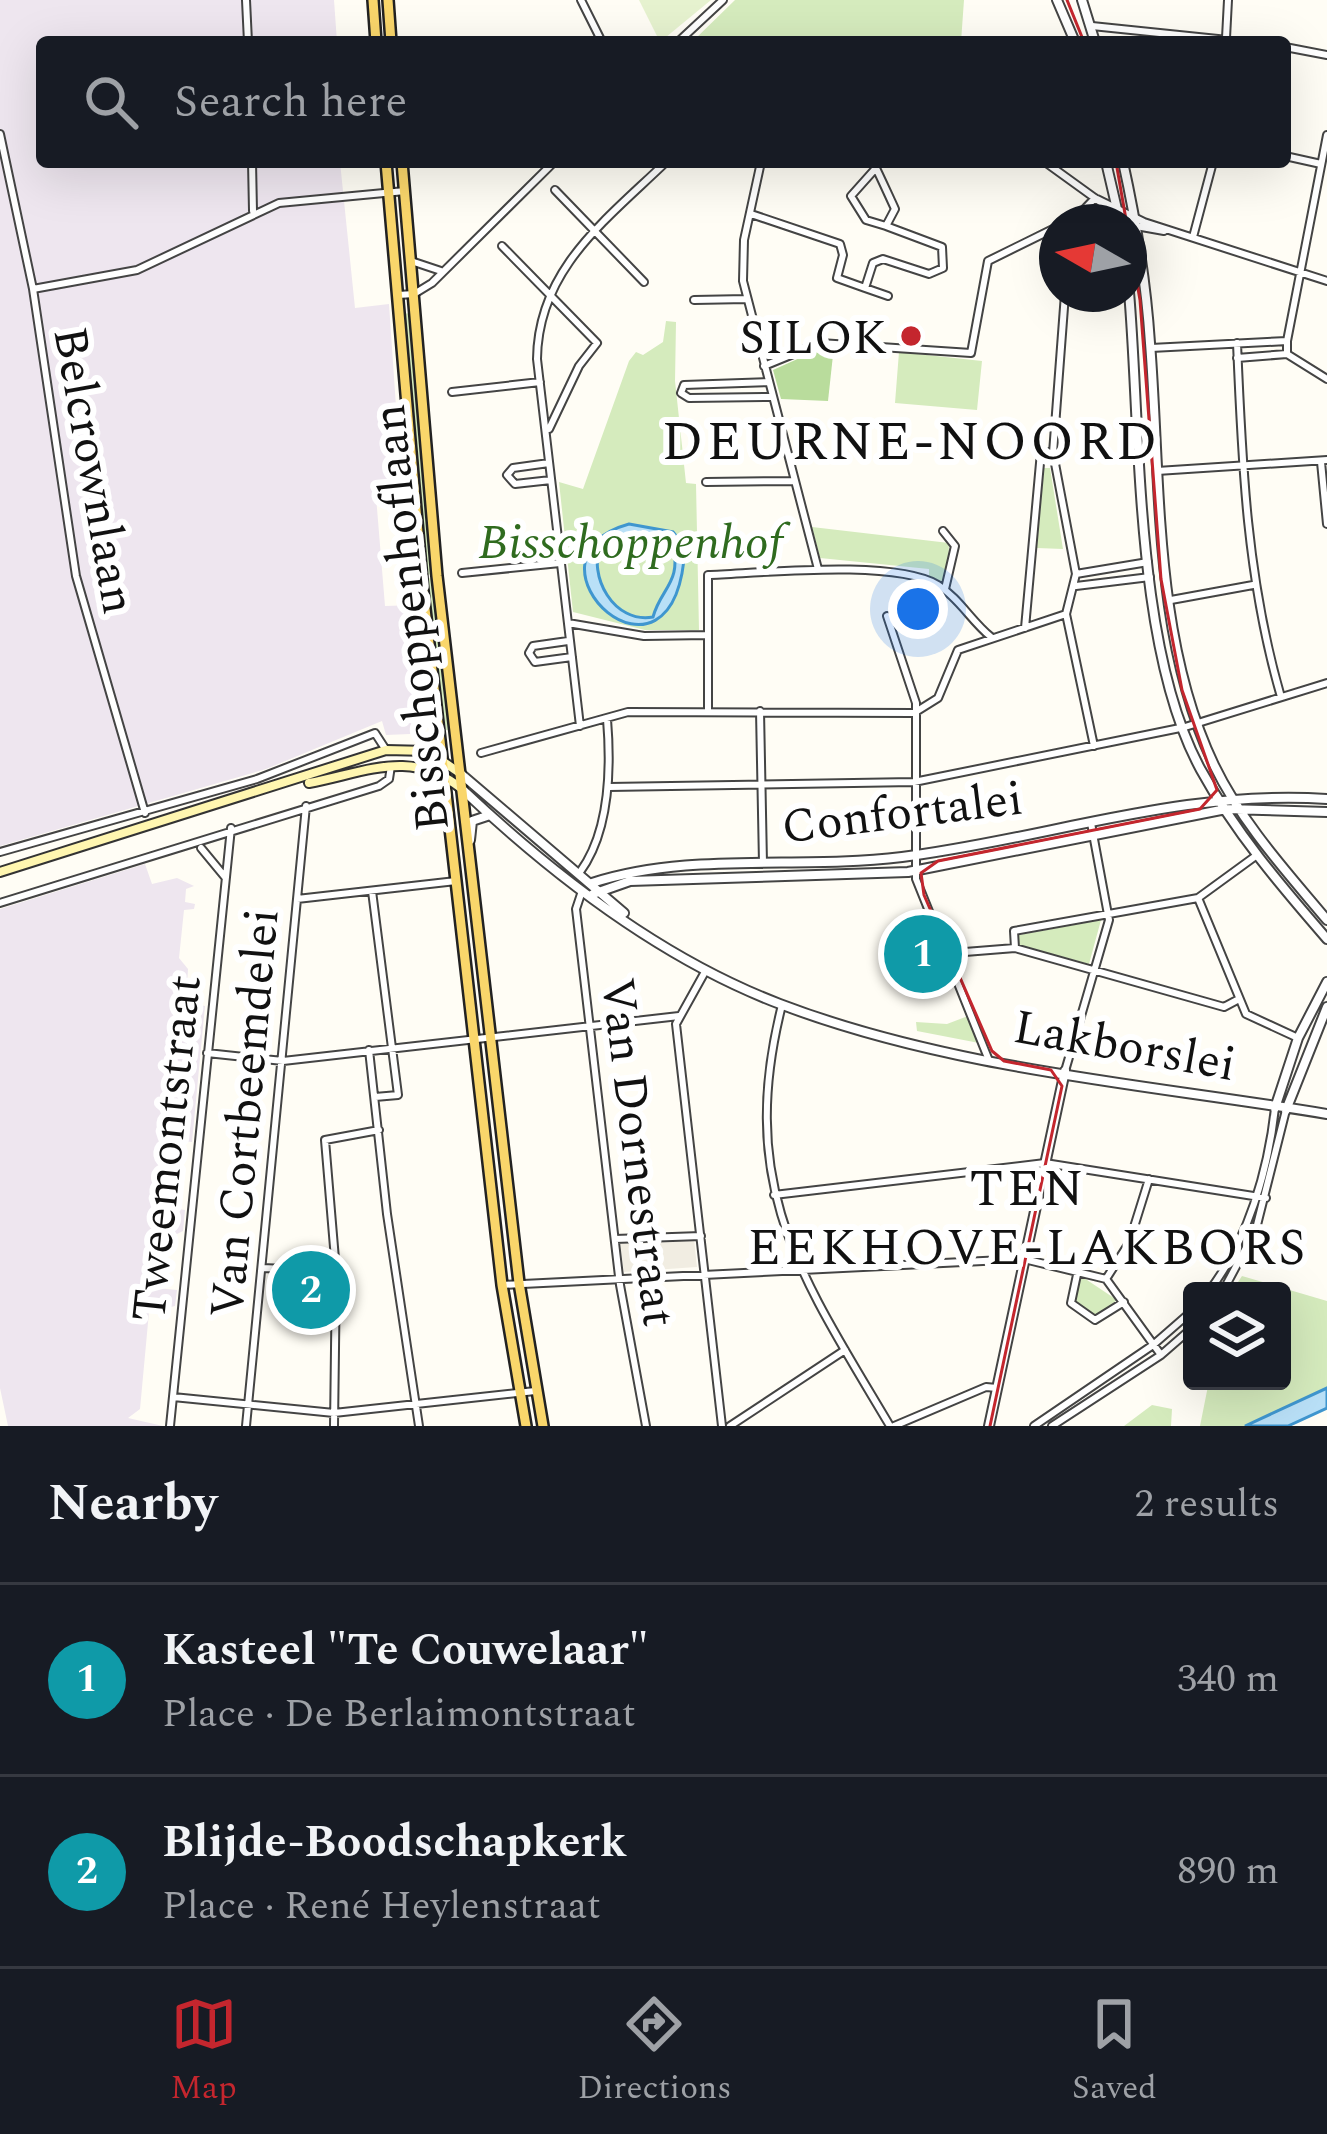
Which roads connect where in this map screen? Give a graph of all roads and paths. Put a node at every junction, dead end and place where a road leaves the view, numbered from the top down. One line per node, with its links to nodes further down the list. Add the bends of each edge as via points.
1 (246, 0): 10 (street)
2 (373, 0): 11 (main road)
3 (388, 0): 12 (main road)
4 (581, 0): 13 (street)
5 (723, 0): 14 (street)
6 (1058, 0): 15 (street)
7 (1082, 0): 9 (street)
8 (1228, 0): 18 (street)
9 (1092, 26): 16 (street); 17 (street)
10 (248, 36)
11 (376, 36)
12 (391, 36)
13 (599, 36)
14 (684, 36)
15 (1073, 36)
16 (1094, 36)
17 (1188, 36)
18 (1226, 36)
19 (1291, 48): 20 (street)
20 (1324, 53)
21 (0, 134): 59 (street, Belcrownlaan)
22 (1327, 135): 24 (street)
23 (1291, 157): 24 (street)
24 (1322, 164): 54 (street)
25 (251, 168): 45 (street)
26 (387, 168): 39 (main road, Bisschoppenhoflaan)
27 (403, 168): 37 (main road, Bisschoppenhoflaan)
28 (548, 168): 55 (street)
29 (660, 168): 49 (street)
30 (759, 168): 46 (street)
31 (873, 168): 48 (street, via 851,196 866,220)
32 (876, 168): 48 (street, via 895,209)
33 (1054, 168): 40 (street)
34 (1108, 168): 43 (street)
35 (1123, 168): 44 (street)
36 (1211, 168): 51 (street)
37 (405, 190): 39 (street); 53 (main road, Bisschoppenhoflaan)
38 (555, 190): 49 (street)
39 (389, 193): 45 (street); 62 (main road, Bisschoppenhoflaan)
40 (1096, 198): 41 (street); 42 (street)
41 (1089, 204)
42 (1105, 204)
43 (1121, 204)
44 (1125, 204)
45 (253, 211): 59 (street, via 137,270)
46 (749, 213): 58 (street, via 840,244 837,278); 64 (street)
47 (1147, 224): 51 (street)
48 (886, 226): 58 (street, via 942,248 946,262 928,274 883,259 873,263)
49 (595, 232): 57 (street); 60 (street)
50 (1039, 236): 74 (street, via 988,261 971,353 820,343)
51 (1192, 237): 54 (street)
52 (502, 246): 60 (street)
53 (411, 261): 55 (street); 61 (main road, Bisschoppenhoflaan)
54 (1301, 269): 56 (street); 69 (street)
55 (445, 271): 61 (street)
56 (1327, 281)
57 (644, 282)
58 (865, 288): 63 (street)
59 (33, 289): 139 (street, Belcrownlaan, via 76,576)
60 (548, 293): 76 (street); 80 (street, via 597,344)
61 (414, 294): 62 (street); 126 (main road, Bisschoppenhoflaan)
62 (398, 296): 123 (main road, Bisschoppenhoflaan)
63 (888, 296)
64 (747, 298): 65 (street); 74 (street)
65 (694, 300)
66 (1064, 312): 81 (street)
67 (1130, 312): 93 (street)
68 (1144, 312): 71 (street)
69 (1287, 341): 70 (street); 72 (street)
70 (1237, 343): 71 (street); 73 (street)
71 (1151, 348): 85 (street)
72 (1287, 354): 73 (street); 75 (street)
73 (1238, 358): 84 (street)
74 (764, 366): 77 (street)
75 (1327, 379)
76 (539, 382): 78 (street); 80 (street)
77 (768, 382): 79 (street); 79 (street, via 684,385 681,393)
78 (452, 392)
79 (772, 397): 87 (street)
80 (549, 429): 83 (street)
81 (1053, 453): 97 (street); 106 (street, via 1041,452)
82 (1324, 460): 84 (street); 91 (street)
83 (549, 463): 86 (street); 86 (street, via 507,475 515,484)
84 (1243, 466): 85 (street); 99 (street)
85 (1157, 471): 102 (street)
86 (551, 480): 94 (street)
87 (794, 481): 88 (street); 89 (street)
88 (706, 482)
89 (803, 518): 90 (street); 95 (street)
90 (817, 518)
91 (1327, 524)
92 (943, 531): 101 (street, via 955,546)
93 (1148, 562): 97 (street); 98 (street)
94 (560, 563): 96 (street); 105 (street)
95 (818, 569): 101 (street, via 916,578); 107 (street, via 708,575)
96 (462, 573)
97 (1076, 574): 100 (street)
98 (1150, 577): 100 (street); 119 (street)
99 (1253, 585): 102 (street); 112 (street)
100 (1076, 586): 103 (street)
101 (944, 589): 108 (street)
102 (1171, 600): 117 (street)
103 (1066, 614): 106 (street); 120 (street)
104 (887, 616): 115 (street)
105 (567, 622): 107 (street, via 635,635); 109 (street)
106 (1025, 630): 108 (street)
107 (707, 634): 113 (street)
108 (991, 637): 115 (street, via 958,650 938,698)
109 (569, 641): 110 (street); 110 (street, via 529,653 535,662)
110 (572, 657): 118 (street)
111 (1327, 683): 112 (street)
112 (1281, 697): 117 (street)
113 (708, 711): 114 (street); 116 (street)
114 (760, 711): 115 (street); 128 (street)
115 (914, 713): 127 (street)
116 (607, 718): 118 (street); 129 (street)
117 (1198, 722): 119 (street); 132 (street)
118 (580, 726): 122 (street)
119 (1185, 727): 120 (street); 133 (street)
120 (1094, 746): 127 (street)
121 (386, 750): 123 (main road); 130 (main road); 139 (street, via 375,733)
122 (481, 752)
123 (442, 759): 125 (main road, Bisschoppenhoflaan); 126 (main road, Lakborslei)
124 (391, 766): 125 (main road); 130 (main road); 135 (street, via 385,784)
125 (444, 774): 131 (main road); 156 (main road, Bisschoppenhoflaan)
126 (460, 774): 131 (main road, Bisschoppenhoflaan); 142 (street, Lakborslei)
127 (914, 782): 128 (street); 148 (street)
128 (761, 785): 129 (street); 150 (street)
129 (609, 787): 153 (street)
130 (278, 788): 152 (main road)
131 (462, 789): 140 (street, Lakborslei); 145 (main road, Bisschoppenhoflaan)
132 (1233, 796): 133 (street, Confortalei); 134 (street, Confortalei); 136 (street)
133 (1219, 797): 137 (street); 141 (street, Confortalei)
134 (1327, 799)
135 (306, 806): 143 (street); 160 (street, Van Cortbeemdelei)
136 (1240, 807): 137 (street, Confortalei); 138 (street, Confortalei); 163 (street)
137 (1226, 809): 144 (street, Confortalei); 149 (street)
138 (1327, 812)
139 (145, 813): 147 (street)
140 (494, 816): 142 (street, Lakborslei); 145 (street, via 472,821)
141 (1091, 823): 144 (street); 148 (street, Confortalei)
142 (516, 826): 153 (street, Lakborslei); 157 (street, Lakborslei)
143 (231, 828): 154 (street, Tweemontstraat); 161 (street)
144 (1094, 835): 151 (street, Confortalei); 162 (street)
145 (468, 847): 175 (main road, Bisschoppenhoflaan)
146 (201, 848): 154 (street)
147 (0, 852)
148 (914, 855): 150 (street, Confortalei); 151 (street)
149 (1257, 855): 159 (street); 164 (street)
150 (763, 863): 155 (street, Confortalei)
151 (916, 871): 155 (street, Confortalei); 181 (street)
152 (0, 872)
153 (580, 872): 157 (street, Lakborslei)
154 (225, 877): 180 (street, Tweemontstraat)
155 (629, 877): 157 (street, Confortalei)
156 (456, 880): 158 (street); 176 (main road, Bisschoppenhoflaan)
157 (592, 889): 168 (street, Lakborslei); 174 (street, Van Dornestraat, via 576,909)
158 (372, 891): 160 (street); 178 (street)
159 (1198, 898): 162 (street); 170 (street)
160 (297, 899): 182 (street, Van Cortbeemdelei)
161 (0, 903)
162 (1109, 914): 165 (street, via 1014,932); 167 (street)
163 (1327, 920)
164 (1327, 939)
165 (1015, 948): 166 (street); 167 (street)
166 (965, 952)
167 (1094, 969): 170 (street, via 1224,1007); 183 (street)
168 (705, 972): 171 (street, Lakborslei); 173 (street)
169 (1327, 982): 177 (street)
170 (1240, 999): 177 (street, via 1246,1014)
171 (781, 1007): 181 (street, Lakborslei); 194 (street, via 766,1102)
172 (1327, 1007): 185 (street)
173 (679, 1016): 174 (street); 197 (street)
174 (590, 1025): 175 (street); 198 (street, Van Dornestraat)
175 (491, 1037): 176 (street); 211 (main road, Bisschoppenhoflaan)
176 (474, 1039): 178 (street); 212 (main road, Bisschoppenhoflaan)
177 (1298, 1039): 184 (street)
178 (390, 1048): 179 (street); 186 (street, via 398,1094)
179 (369, 1050): 182 (street); 186 (street)
180 (208, 1053): 182 (street); 222 (street, Tweemontstraat)
181 (988, 1058): 183 (street, Lakborslei)
182 (283, 1061): 201 (street, Van Cortbeemdelei)
183 (1065, 1071): 187 (street, Lakborslei); 192 (street)
184 (1282, 1083): 185 (street); 187 (street)
185 (1293, 1085): 187 (street)
186 (375, 1097): 189 (street)
187 (1281, 1106): 188 (street, Lakborslei); 190 (street); 191 (street)
188 (1327, 1114)
189 (379, 1130): 205 (street, via 325,1140); 224 (street)
190 (1270, 1136): 191 (street); 195 (street)
191 (1280, 1138): 196 (street)
192 (1046, 1163): 193 (street); 194 (street); 199 (street)
193 (1149, 1179): 195 (street); 208 (street, via 1129,1244)
194 (774, 1195): 202 (street)
195 (1255, 1196): 196 (street); 200 (street)
196 (1266, 1198): 204 (street)
197 (701, 1236): 198 (street); 206 (street)
198 (614, 1239): 207 (street, Van Dornestraat)
199 (1025, 1259): 202 (street); 203 (street); 219 (street)
200 (1229, 1262): 204 (street); 209 (street)
201 (262, 1268): 205 (street); 223 (street, Van Cortbeemdelei)
202 (798, 1269): 206 (street); 217 (street)
203 (1078, 1269): 208 (street); 213 (street, via 1071,1304 1095,1320)
204 (1239, 1269): 210 (street)
205 (336, 1271): 225 (street)
206 (705, 1274): 207 (street); 233 (street)
207 (619, 1278): 211 (street); 232 (street, Van Dornestraat)
208 (1106, 1279): 213 (street)
209 (1215, 1282)
210 (1230, 1282)
211 (519, 1283): 212 (street); 220 (main road, Bisschoppenhoflaan)
212 (502, 1285): 221 (main road, Bisschoppenhoflaan)
213 (1124, 1302): 216 (street)
214 (1183, 1319): 216 (street)
215 (1183, 1336): 218 (street)
216 (1154, 1345): 218 (street); 236 (street)
217 (845, 1350): 233 (street); 234 (street)
218 (1162, 1355): 237 (street)
219 (997, 1388): 234 (street); 235 (street)
220 (535, 1391): 221 (street); 231 (main road, Bisschoppenhoflaan)
221 (519, 1394): 224 (street); 230 (main road, Bisschoppenhoflaan)
222 (172, 1397): 223 (street); 226 (street, Tweemontstraat)
223 (248, 1404): 225 (street); 227 (street, Van Cortbeemdelei)
224 (416, 1404): 225 (street); 229 (street)
225 (334, 1413): 228 (street)
226 (170, 1426)
227 (246, 1426)
228 (334, 1426)
229 (419, 1426)
230 (526, 1426)
231 (543, 1426)
232 (646, 1426)
233 (726, 1426)
234 (892, 1426)
235 (989, 1426)
236 (1035, 1426)
237 (1052, 1426)

